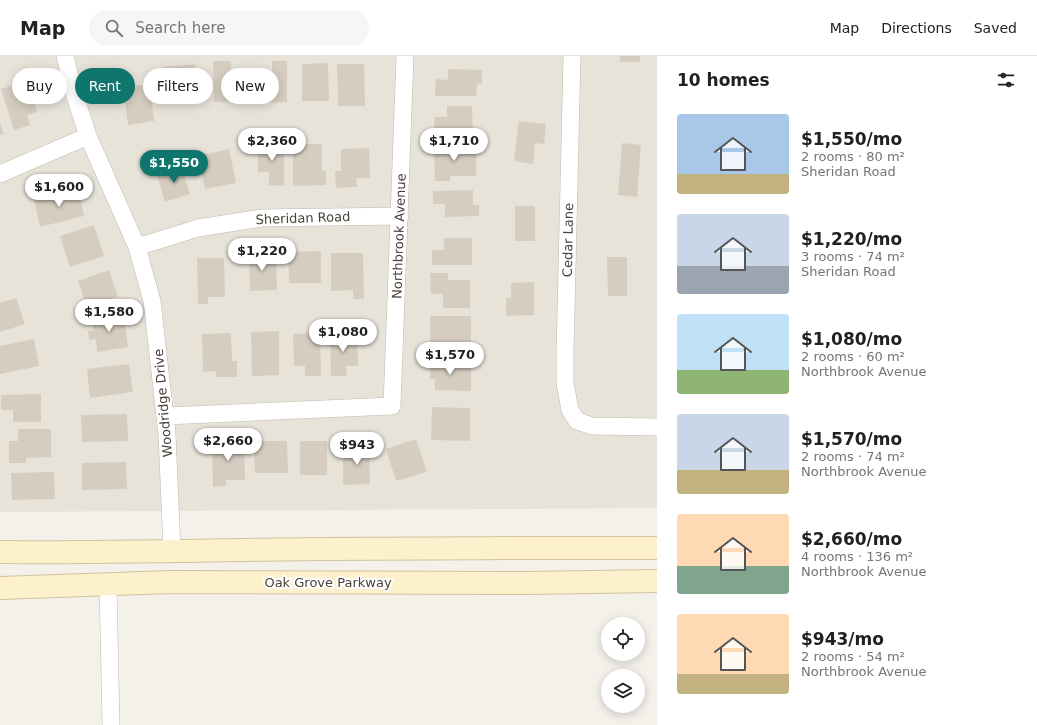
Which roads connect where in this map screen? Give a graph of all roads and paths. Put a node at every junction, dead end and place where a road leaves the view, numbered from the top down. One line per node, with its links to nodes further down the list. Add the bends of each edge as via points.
1 (65, 56): 4 (street, Woodridge Drive)
2 (405, 56): 6 (street, Northbrook Avenue)
3 (572, 56): 9 (street, Cedar Lane, via 565,368 570,410 577,421 592,426)
4 (88, 136): 5 (street); 7 (street, Woodridge Drive)
5 (0, 174)
6 (400, 216): 7 (street, Sheridan Road, via 262,218 198,228); 8 (street, Northbrook Avenue, via 392,406)
7 (137, 247): 8 (street, Woodridge Drive, via 152,301)
8 (166, 416): 11 (street, Woodridge Drive)
9 (657, 427)
10 (657, 548): 11 (main road)
11 (172, 550): 12 (main road, via 110,553); 14 (main road)
12 (0, 552)
13 (657, 581): 14 (main road, Oak Grove Parkway)
14 (171, 582): 15 (main road, Oak Grove Parkway)
15 (108, 584): 16 (main road, Oak Grove Parkway); 17 (street)
16 (0, 588)
17 (111, 725)

